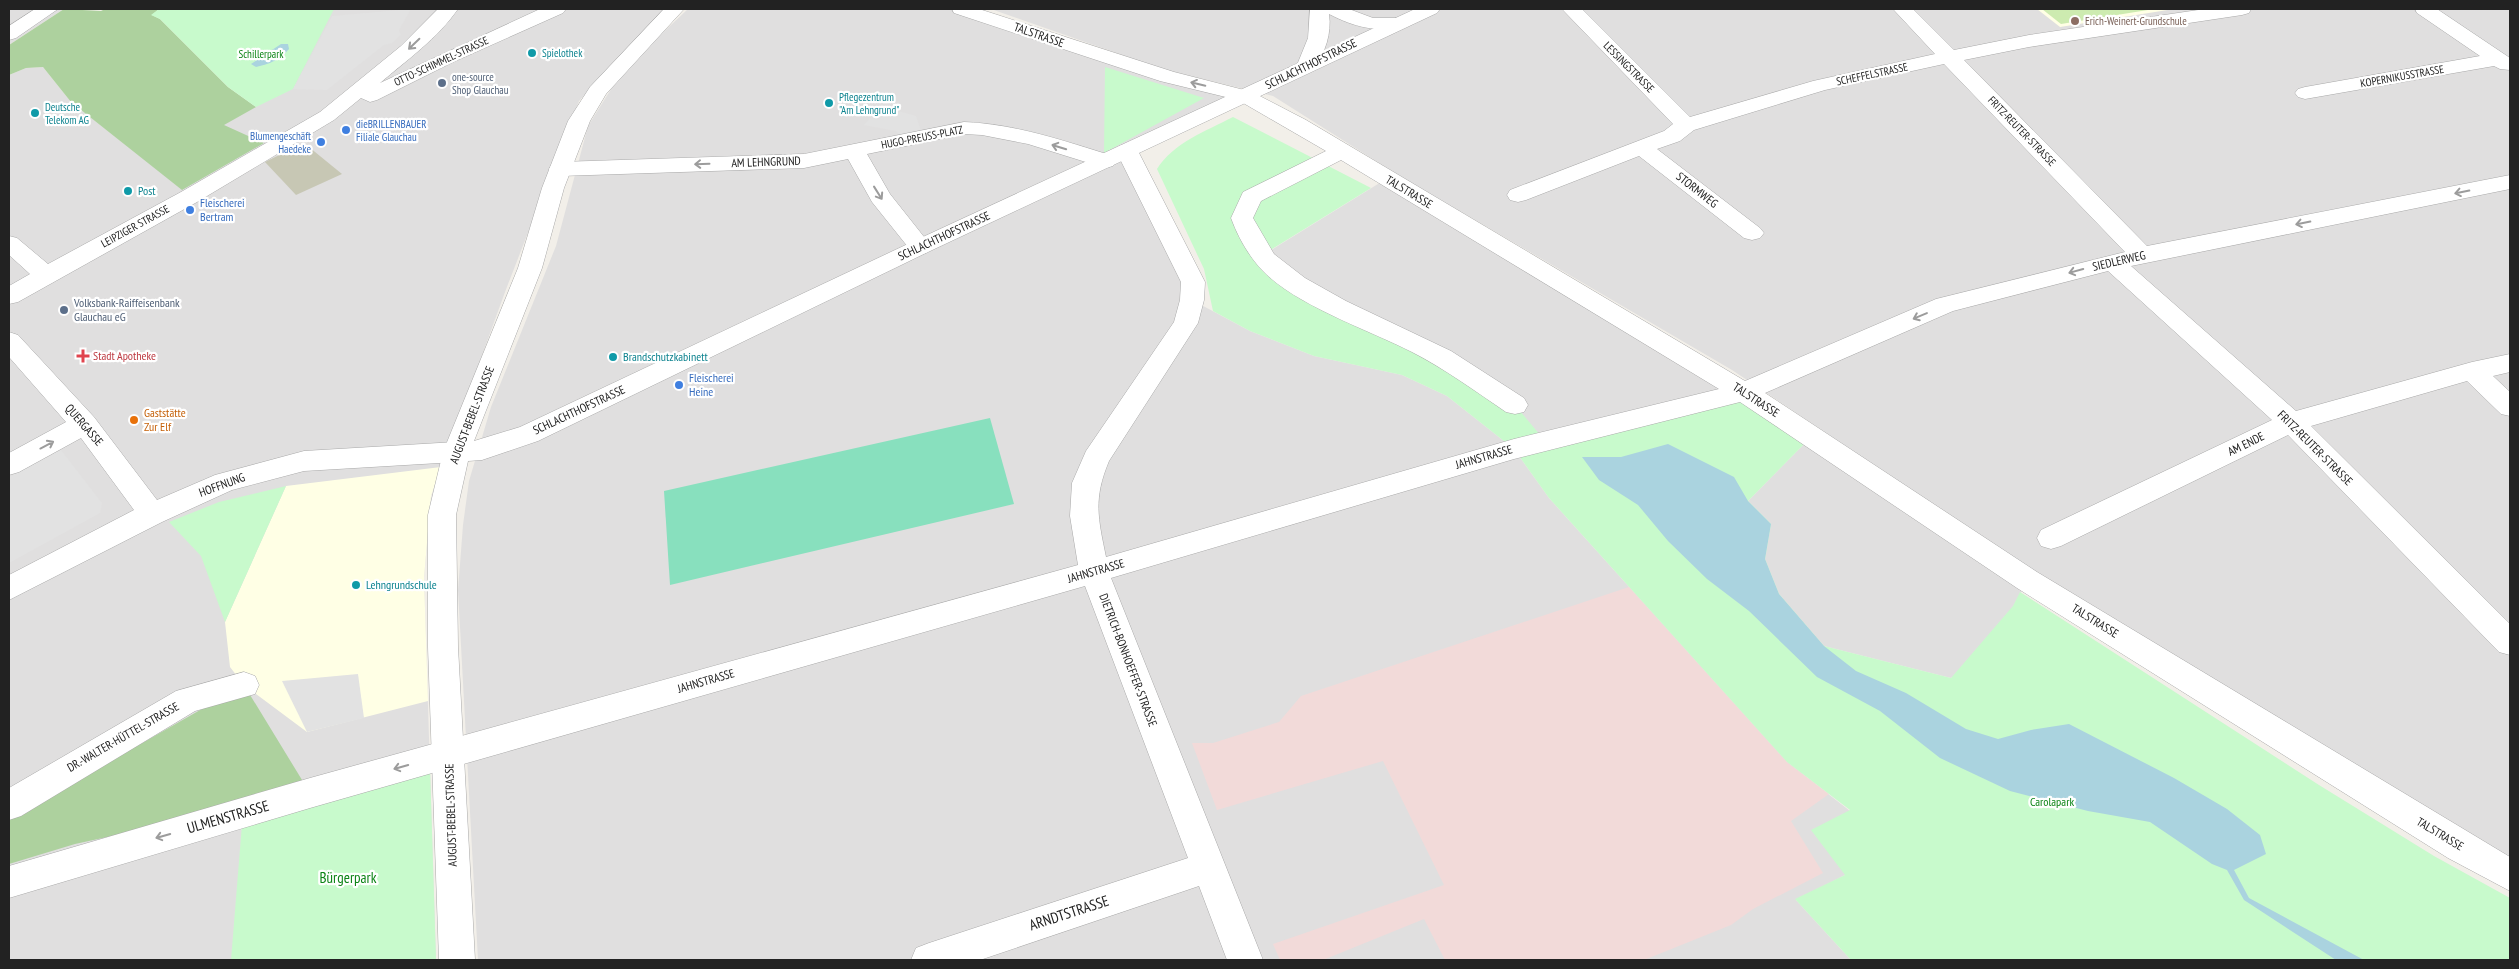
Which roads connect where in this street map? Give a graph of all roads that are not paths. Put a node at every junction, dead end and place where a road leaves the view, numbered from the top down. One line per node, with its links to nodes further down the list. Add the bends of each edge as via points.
1 (48, 9): 14 (street)
2 (448, 9): 20 (street, LEIPZIGER STRASSE, one-way to 20, via 408,50)
3 (556, 9): 20 (street, OTTO-SCHIMMEL-STRASSE)
4 (674, 9): 27 (street, AUGUST-BEBEL-STRASSE, via 596,91 579,121)
5 (962, 9): 19 (street, TALSTRASSE, one-way to 5, via 1167,77)
6 (1319, 9): 17 (street, via 1322,24 1319,42)
7 (1335, 9): 13 (street, via 1358,21 1380,26)
8 (1430, 9): 13 (street, SCHLACHTHOFSTRASSE)
9 (1572, 9): 21 (street, LESSINGSTRASSE)
10 (1902, 9): 15 (street, FRITZ-REUTER-STRASSE)
11 (2242, 9): 15 (street, SCHEFFELSTRASSE, via 2029,41)
12 (2424, 9): 16 (street, KOPERNIKUSSTRASSE)
13 (1398, 22): 17 (street, SCHLACHTHOFSTRASSE)
14 (9, 34)
15 (1950, 57): 21 (street, SCHEFFELSTRASSE, via 1820,85); 33 (street, FRITZ-REUTER-STRASSE)
16 (2504, 63): 18 (street, KOPERNIKUSSTRASSE)
17 (1307, 65): 19 (street, SCHLACHTHOFSTRASSE)
18 (2306, 93)
19 (1245, 96): 24 (street, SCHLACHTHOFSTRASSE); 25 (street, TALSTRASSE)
20 (327, 116): 35 (street, LEIPZIGER STRASSE)
21 (1686, 125): 22 (street, SCHEFFELSTRASSE, via 1672,136)
22 (1642, 148): 29 (street, SCHEFFELSTRASSE); 30 (street, STORMWEG)
23 (854, 150): 26 (street, HUGO-PREUSS-PLATZ, one-way to 23, via 1009,131 986,128 939,131); 27 (street, AM LEHNGRUND, one-way to 27, via 804,161); 32 (street, one-way to 32, via 880,197)
24 (1127, 151): 26 (street, SCHLACHTHOFSTRASSE); 49 (street, DIETRICH-BONHOEFFER-STRASSE, via 1193,282 1192,300 1186,323 1096,458 1086,483 1084,516)
25 (1342, 152): 40 (street, TALSTRASSE); 41 (street, via 1251,197 1242,218 1250,238 1276,270 1338,308 1443,357)
26 (1105, 161): 32 (street, SCHLACHTHOFSTRASSE)
27 (560, 169): 45 (street, AUGUST-BEBEL-STRASSE, via 530,268)
28 (2510, 182): 33 (street, SIEDLERWEG, one-way to 33)
29 (1518, 195)
30 (1752, 233)
31 (9, 243): 35 (street)
32 (920, 247): 45 (street, SCHLACHTHOFSTRASSE, via 528,434 482,450)
33 (2142, 255): 34 (street, SIEDLERWEG)
34 (2112, 262): 40 (street, SIEDLERWEG, one-way to 40, via 1945,305); 43 (street, FRITZ-REUTER-STRASSE)
35 (46, 275): 36 (street, LEIPZIGER STRASSE)
36 (9, 296)
37 (9, 341): 44 (street, QUERGASSE)
38 (2510, 363): 39 (street, AM ENDE)
39 (2472, 371): 42 (street); 43 (street, AM ENDE)
40 (1744, 392): 49 (street, JAHNSTRASSE, via 1514,448); 56 (street, TALSTRASSE, via 2027,580)
41 (1515, 405)
42 (2510, 407)
43 (2291, 422): 48 (street, AM ENDE); 51 (street, FRITZ-REUTER-STRASSE)
44 (85, 424): 46 (street, one-way to 44); 47 (street, QUERGASSE)
45 (456, 452): 47 (street, HOFFNUNG, via 304,461 225,482); 53 (street, AUGUST-BEBEL-STRASSE, via 442,515)
46 (9, 465)
47 (152, 514): 50 (street, HOFFNUNG)
48 (2051, 538)
49 (1094, 572): 53 (street, JAHNSTRASSE); 55 (street, DIETRICH-BONHOEFFER-STRASSE)
50 (9, 588)
51 (2510, 643)
52 (244, 685): 54 (street, DR.-WALTER-HÜTTEL-STRASSE, via 187,700)
53 (448, 754): 57 (street, ULMENSTRASSE, one-way to 57); 58 (street, AUGUST-BEBEL-STRASSE)
54 (9, 804)
55 (1209, 867): 59 (street, ARNDTSTRASSE); 60 (street, DIETRICH-BONHOEFFER-STRASSE)
56 (2510, 875)
57 (9, 882)
58 (457, 960)
59 (929, 960)
60 (1245, 960)

